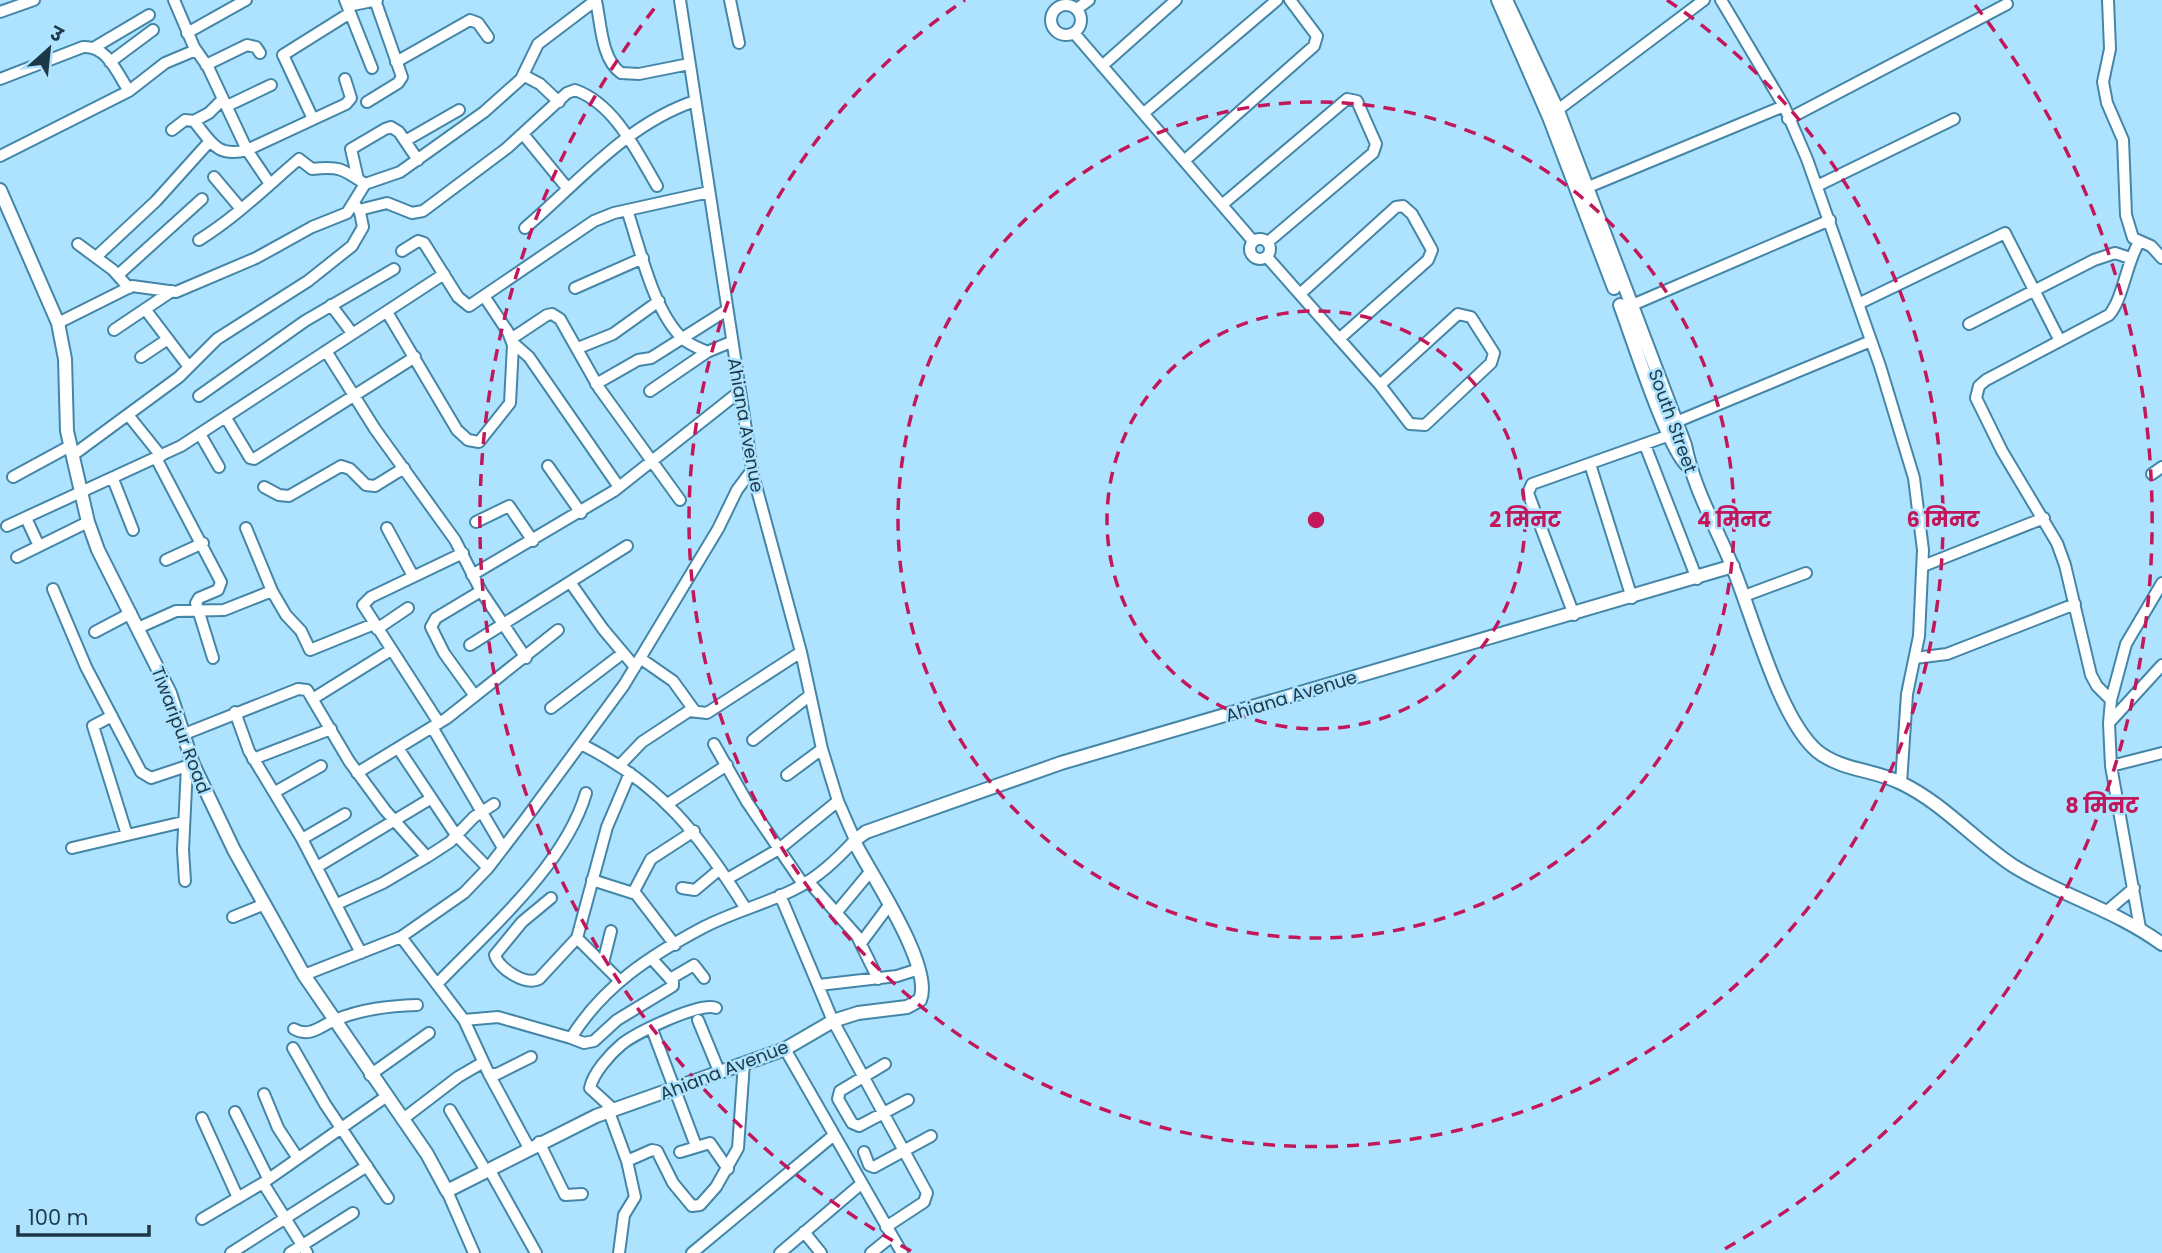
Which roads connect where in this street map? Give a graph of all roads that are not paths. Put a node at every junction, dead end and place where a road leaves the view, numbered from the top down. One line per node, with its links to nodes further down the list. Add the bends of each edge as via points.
1 (34, 0): 21 (street)
2 (174, 0): 24 (street)
3 (246, 0): 24 (street)
4 (376, 0): 19 (street); 32 (street)
5 (680, 0): 33 (street, Ahiana Avenue)
6 (730, 0): 27 (street)
7 (1089, 0): 20 (street)
8 (1176, 0): 35 (street)
9 (1277, 0): 48 (street)
10 (1290, 0): 62 (street, via 1317,36 1314,46)
11 (1498, 0): 49 (street)
12 (1507, 0): 49 (street, South Street)
13 (1704, 0): 49 (street)
14 (1721, 0): 46 (street)
15 (2108, 0): 83 (street, via 2110,49 2104,82 2107,103 2123,140 2126,215 2130,233)
16 (596, 1): 33 (street, via 605,47 621,73); 37 (street, via 538,44)
17 (1054, 4): 20 (street); 25 (street, via 1054,28 1063,35)
18 (2007, 4): 51 (street)
19 (348, 7): 36 (street); 50 (street, via 283,55)
20 (1077, 9): 25 (street, via 1080,25)
21 (0, 12)
22 (149, 15): 28 (street)
23 (153, 30): 31 (street)
24 (187, 33): 29 (street)
25 (1074, 33): 35 (street)
26 (488, 37): 32 (street, via 470,20)
27 (739, 44)
28 (95, 47): 31 (street); 38 (street, via 83,47)
29 (196, 50): 34 (street); 41 (street, via 165,63)
30 (260, 53): 34 (street, via 251,44)
31 (110, 62): 41 (street)
32 (396, 62): 43 (street, via 401,80)
33 (689, 64): 42 (street, Ahiana Avenue)
34 (206, 65): 45 (street)
35 (1102, 66): 48 (street)
36 (372, 68)
37 (523, 75): 44 (street); 61 (street, via 484,112)
38 (0, 79)
39 (345, 79): 50 (street, via 350,101)
40 (271, 85): 45 (street)
41 (129, 91): 60 (street)
42 (695, 101): 56 (street, via 670,110); 71 (street, Ahiana Avenue)
43 (367, 102)
44 (559, 102): 55 (street); 56 (street, via 572,91 580,92 609,114)
45 (225, 103): 53 (street); 59 (street)
46 (1784, 106): 51 (street); 68 (street)
47 (459, 110): 58 (street)
48 (1144, 113): 62 (street)
49 (1553, 114): 68 (street, South Street); 135 (street)
50 (313, 119): 59 (street)
51 (1788, 119): 67 (street)
52 (1954, 119): 67 (street)
53 (194, 121): 54 (street, via 185,120); 57 (street)
54 (172, 130)
55 (523, 134): 69 (street); 74 (street, via 423,211 412,213 387,204)
56 (628, 138): 66 (street); 69 (street, via 580,174)
57 (210, 141): 59 (street, via 224,152); 87 (street, via 156,201)
58 (405, 141): 61 (street); 64 (street, via 391,127 356,144 350,151)
59 (247, 150): 65 (street)
60 (0, 156)
61 (418, 160): 64 (street, via 400,172)
62 (1184, 161): 73 (street)
63 (214, 177): 75 (street)
64 (361, 181): 65 (street, via 333,166 312,169 301,159); 74 (street)
65 (270, 184): 75 (street)
66 (657, 186)
67 (1817, 186): 77 (street)
68 (1586, 188): 104 (street, South Street)
69 (568, 189): 78 (street)
70 (0, 190): 108 (street, Tiwaripur Road)
71 (709, 191): 76 (street); 106 (street, Ahiana Avenue)
72 (202, 199): 94 (street)
73 (1223, 204): 81 (street); 82 (street, via 1347,99 1357,101 1376,144 1373,153)
74 (357, 206): 98 (street, via 256,258); 124 (street, via 362,232 352,246 308,281 217,338)
75 (241, 209): 80 (street)
76 (627, 210): 89 (street); 100 (street, via 584,226)
77 (1830, 220): 102 (street); 104 (street)
78 (525, 228)
79 (2162, 238): 85 (street)
80 (199, 240)
81 (1253, 241): 82 (street, via 1261,238); 88 (street, via 1254,257)
82 (1268, 242): 88 (street)
83 (2139, 242): 85 (street); 90 (street)
84 (78, 244): 87 (street)
85 (2151, 246): 91 (street)
86 (402, 251): 93 (street, via 421,241)
87 (96, 257): 94 (street)
88 (1267, 257): 99 (street)
89 (643, 258): 96 (street); 101 (street)
90 (2130, 258): 97 (street, via 2115,253); 117 (street, via 2117,305 2109,315)
91 (2162, 258)
92 (394, 269): 103 (street)
93 (444, 274): 100 (street, via 466,306); 107 (street)
94 (118, 275): 95 (street)
95 (129, 288): 98 (street); 108 (street)
96 (575, 288)
97 (2034, 289): 102 (street, via 2007,236 2000,234); 109 (street); 117 (street)
98 (172, 291): 105 (street)
99 (1300, 294): 113 (street); 113 (street, via 1396,207 1403,206 1412,214 1432,250 1428,260)
100 (484, 296): 115 (street)
101 (659, 301): 112 (street); 119 (street, via 613,334)
102 (1858, 304): 116 (street)
103 (331, 305): 111 (street); 130 (street)
104 (1630, 306): 133 (street, South Street)
105 (145, 309): 110 (street); 114 (street)
106 (727, 310): 112 (street); 118 (street, Ahiana Avenue)
107 (387, 312): 111 (street); 123 (street)
108 (58, 323): 137 (street, Tiwaripur Road)
109 (1969, 324)
110 (114, 330)
111 (352, 333): 120 (street)
112 (681, 337): 121 (street); 125 (street, via 651,358 638,360)
113 (1339, 338): 126 (street)
114 (168, 339): 122 (street); 124 (street)
115 (512, 340): 119 (street, via 552,314); 123 (street, via 510,403 479,442 468,440 457,429); 149 (street, via 529,356)
116 (1871, 341): 133 (street); 169 (street, via 1919,503)
117 (2060, 341): 154 (street, via 1986,380 1976,398 2001,451)
118 (731, 342): 121 (street); 128 (street, Ahiana Avenue)
119 (578, 348): 125 (street)
120 (326, 351): 129 (street); 132 (street)
121 (707, 352): 127 (street)
122 (141, 357)
123 (415, 357): 129 (street)
124 (189, 367): 131 (street)
125 (596, 384): 139 (street)
126 (1380, 385): 126 (street, via 1458,314 1471,317 1494,353 1491,363 1423,426 1410,424)
127 (650, 391)
128 (739, 392): 139 (street); 145 (street, Ahiana Avenue)
129 (352, 394): 132 (street, via 254,459); 144 (street)
130 (199, 397)
131 (129, 416): 137 (street); 138 (street)
132 (226, 418): 134 (street)
133 (1676, 422): 141 (street, South Street)
134 (200, 434): 138 (street); 143 (street)
135 (1670, 435): 136 (street); 141 (street)
136 (1645, 445): 140 (street); 173 (street)
137 (71, 451): 146 (street); 150 (street, Tiwaripur Road)
138 (158, 457): 147 (street); 162 (street)
139 (652, 463): 149 (street); 151 (street)
140 (1590, 464): 180 (street); 185 (street, via 1532,484 1528,493)
141 (1687, 465): 168 (street, South Street)
142 (548, 466): 152 (street)
143 (219, 467)
144 (404, 468): 148 (street, via 375,485 366,485 341,466 289,496); 165 (street)
145 (752, 470): 193 (street, Ahiana Avenue); 198 (street)
146 (13, 477)
147 (113, 479): 150 (street); 160 (street)
148 (264, 486)
149 (619, 487): 152 (street)
150 (80, 494): 153 (street); 155 (street, Tiwaripur Road)
151 (680, 500)
152 (581, 513): 161 (street)
153 (26, 517): 157 (street); 163 (street)
154 (2044, 518): 169 (street); 181 (street, via 2065,565)
155 (88, 522): 163 (street); 184 (street, Tiwaripur Road)
156 (476, 522): 161 (street, via 509,506)
157 (7, 526)
158 (246, 528): 178 (street)
159 (387, 528): 172 (street)
160 (133, 530)
161 (533, 541): 171 (street)
162 (203, 543): 167 (street); 183 (street, via 221,585 199,598)
163 (39, 546): 166 (street)
164 (627, 546): 174 (street)
165 (463, 553): 171 (street); 172 (street)
166 (17, 557)
167 (166, 560)
168 (1733, 566): 173 (street, Ahiana Avenue); 179 (street, South Street)
169 (1923, 566): 197 (street)
170 (1806, 573): 179 (street)
171 (472, 575): 177 (street)
172 (413, 576): 187 (street, via 364,601 363,608)
173 (1697, 579): 180 (street, Ahiana Avenue)
174 (570, 582): 186 (street); 194 (street)
175 (2162, 583): 203 (street, via 2126,644)
176 (53, 589): 207 (street)
177 (481, 591): 186 (street); 200 (street, via 436,618 431,627)
178 (272, 592): 183 (street, via 224,610); 187 (street, via 312,651)
179 (1744, 596): 227 (street, South Street, via 1788,710 1814,748 1829,760)
180 (1632, 598): 185 (street, Ahiana Avenue)
181 (2075, 604): 197 (street, via 1947,654); 203 (street, via 2091,675)
182 (408, 608): 187 (street)
183 (197, 611): 188 (street, via 176,611); 195 (street)
184 (131, 613): 188 (street, Tiwaripur Road); 190 (street)
185 (1574, 615): 242 (street, Ahiana Avenue, via 1061,763 866,832)
186 (503, 625): 191 (street); 196 (street)
187 (375, 626): 192 (street)
188 (138, 628): 211 (street, Tiwaripur Road, via 170,693)
189 (558, 630): 196 (street)
190 (96, 632)
191 (470, 645)
192 (391, 650): 202 (street); 209 (street)
193 (801, 652): 201 (street, Ahiana Avenue); 205 (street, via 707,713)
194 (623, 653): 198 (street); 204 (street)
195 (213, 658)
196 (526, 658): 200 (street)
197 (1915, 658): 227 (street, via 1907,694)
198 (638, 662): 205 (street, via 673,681); 213 (street)
199 (2162, 665): 208 (street)
200 (475, 696): 209 (street)
201 (809, 696): 212 (street); 216 (street, Ahiana Avenue)
202 (314, 698): 206 (street, via 307,690 298,689); 210 (street)
203 (2111, 700): 208 (street)
204 (551, 708)
205 (694, 710): 220 (street, via 651,735)
206 (235, 712): 211 (street); 218 (street)
207 (112, 716): 219 (street, via 144,775 151,778); 239 (street, via 93,726)
208 (2109, 723): 223 (street)
209 (436, 725): 215 (street); 234 (street)
210 (331, 729): 218 (street); 224 (street)
211 (181, 735): 219 (street, Tiwaripur Road)
212 (753, 740)
213 (581, 744): 220 (street); 244 (street)
214 (714, 744): 221 (street)
215 (398, 748): 224 (street); 230 (street)
216 (822, 749): 226 (street); 231 (street, Ahiana Avenue)
217 (2162, 753): 223 (street)
218 (253, 759): 228 (street)
219 (190, 765): 236 (street); 259 (street, Tiwaripur Road)
220 (620, 765): 225 (street)
221 (727, 765): 232 (street); 245 (street)
222 (321, 766): 228 (street)
223 (2111, 766): 255 (street)
224 (357, 773): 237 (street)
225 (630, 773): 232 (street); 251 (street, via 613,808)
226 (786, 775)
227 (1901, 783): 263 (street, South Street, via 1940,806 2012,865)
228 (275, 792): 241 (street)
229 (586, 793): 270 (street, via 566,837 531,885)
230 (430, 799): 237 (street); 240 (street)
231 (838, 801): 242 (street, Ahiana Avenue); 245 (street)
232 (669, 803): 238 (street)
233 (494, 804): 234 (street)
234 (482, 811): 240 (street); 244 (street)
235 (345, 814): 241 (street)
236 (183, 822): 239 (street); 252 (street)
237 (396, 822): 246 (street); 247 (street, via 391,820)
238 (694, 831): 250 (street); 256 (street, via 650,859)
239 (127, 835): 243 (street)
240 (456, 835): 246 (street); 248 (street)
241 (302, 839): 247 (street)
242 (855, 840): 249 (street, Ahiana Avenue); 253 (street, via 830,866)
243 (72, 848)
244 (503, 848): 248 (street)
245 (779, 849): 250 (street); 253 (street)
246 (427, 857): 260 (street)
247 (317, 867): 260 (street)
248 (488, 868): 268 (street, via 444,909)
249 (870, 872): 261 (street, Ahiana Avenue); 264 (street)
250 (723, 874): 254 (street, via 695,890); 262 (street)
251 (592, 880): 256 (street); 269 (street)
252 (185, 881)
253 (805, 882): 257 (street); 264 (street)
254 (682, 888)
255 (2134, 888): 263 (street); 266 (street)
256 (633, 893): 273 (street)
257 (780, 895): 262 (street); 285 (street)
258 (551, 898): 275 (street, via 522,922)
259 (265, 904): 265 (street); 279 (street, Tiwaripur Road)
260 (337, 904): 274 (street)
261 (890, 904): 271 (street); 278 (street, Ahiana Avenue)
262 (746, 909): 273 (street)
263 (2107, 911): 266 (street, South Street)
264 (836, 913): 271 (street)
265 (233, 917)
266 (2140, 928): 272 (street, South Street)
267 (611, 931): 277 (street)
268 (401, 937): 274 (street); 284 (street)
269 (577, 938): 275 (street, via 533,982 510,972); 277 (street)
270 (479, 941): 275 (street); 284 (street)
271 (861, 943): 281 (street)
272 (2162, 944)
273 (675, 945): 276 (street)
274 (361, 953): 279 (street)
275 (495, 955)
276 (652, 959): 282 (street); 283 (street)
277 (603, 963): 283 (street)
278 (919, 969): 281 (street); 291 (street, Ahiana Avenue, via 923,993 914,1004)
279 (304, 975): 290 (street, Tiwaripur Road)
280 (704, 978): 282 (street, via 694,965)
281 (878, 978): 285 (street)
282 (670, 979): 295 (street, via 673,986 617,1020 594,1041)
283 (619, 980): 295 (street, via 592,1007)
284 (438, 984): 288 (street)
285 (819, 985): 291 (street)
286 (417, 1005): 290 (street, via 371,1009)
287 (716, 1008): 293 (street, via 702,1006)
288 (464, 1020): 295 (street, via 498,1017); 299 (street)
289 (698, 1020): 302 (street)
290 (333, 1021): 292 (street, via 310,1033); 304 (street, Tiwaripur Road)
291 (833, 1021): 297 (street, Ahiana Avenue); 305 (street)
292 (294, 1029)
293 (652, 1029): 306 (street); 311 (street, via 623,1044 591,1083 592,1093)
294 (429, 1033): 304 (street)
295 (571, 1038)
296 (293, 1048): 316 (street)
297 (785, 1049): 300 (street, Ahiana Avenue); 317 (street)
298 (531, 1057): 303 (street)
299 (482, 1063): 303 (street); 315 (street)
300 (744, 1063): 302 (street, Ahiana Avenue); 327 (street, via 738,1148)
301 (885, 1065): 305 (street)
302 (719, 1071): 306 (street, Ahiana Avenue)
303 (489, 1074): 319 (street)
304 (370, 1075): 308 (street, Tiwaripur Road)
305 (863, 1077): 313 (street); 313 (street, via 840,1091 843,1108 855,1125)
306 (675, 1087): 311 (street, Ahiana Avenue); 320 (street)
307 (264, 1094): 324 (street, via 278,1128)
308 (387, 1096): 315 (street, Tiwaripur Road); 316 (street)
309 (908, 1100): 313 (street)
310 (450, 1110): 328 (street)
311 (611, 1111): 319 (street, Ahiana Avenue); 325 (street)
312 (235, 1112): 329 (street)
313 (883, 1114): 321 (street)
314 (202, 1118): 333 (street)
315 (403, 1119): 331 (street, Tiwaripur Road)
316 (340, 1127): 324 (street); 326 (street)
317 (834, 1135): 330 (street); 346 (street)
318 (931, 1136): 321 (street)
319 (534, 1145): 328 (street, Ahiana Avenue); 332 (street, via 565,1195)
320 (696, 1146): 322 (street); 327 (street, via 713,1144)
321 (903, 1151): 323 (street, via 874,1167); 339 (street, via 927,1199)
322 (680, 1152)
323 (864, 1152)
324 (298, 1157): 329 (street)
325 (627, 1161): 327 (street, via 657,1151 673,1183 694,1206 700,1205); 345 (street, via 635,1197 624,1214)
326 (367, 1166): 334 (street); 337 (street)
327 (728, 1169)
328 (488, 1170): 331 (street, Ahiana Avenue); 344 (street)
329 (265, 1181): 333 (street); 337 (street)
330 (861, 1184): 338 (street); 339 (street)
331 (447, 1191): 343 (street)
332 (582, 1194)
333 (238, 1198): 336 (street)
334 (388, 1198)
335 (353, 1213): 340 (street)
336 (202, 1219)
337 (286, 1220): 340 (street); 341 (street)
338 (804, 1232): 347 (street); 348 (street)
339 (889, 1232): 349 (street); 350 (street)
340 (304, 1249): 342 (street)
341 (231, 1253)
342 (290, 1253)
343 (474, 1253)
344 (536, 1253)
345 (619, 1253)
346 (692, 1253)
347 (780, 1253)
348 (821, 1253)
349 (871, 1253)
350 (902, 1253)

